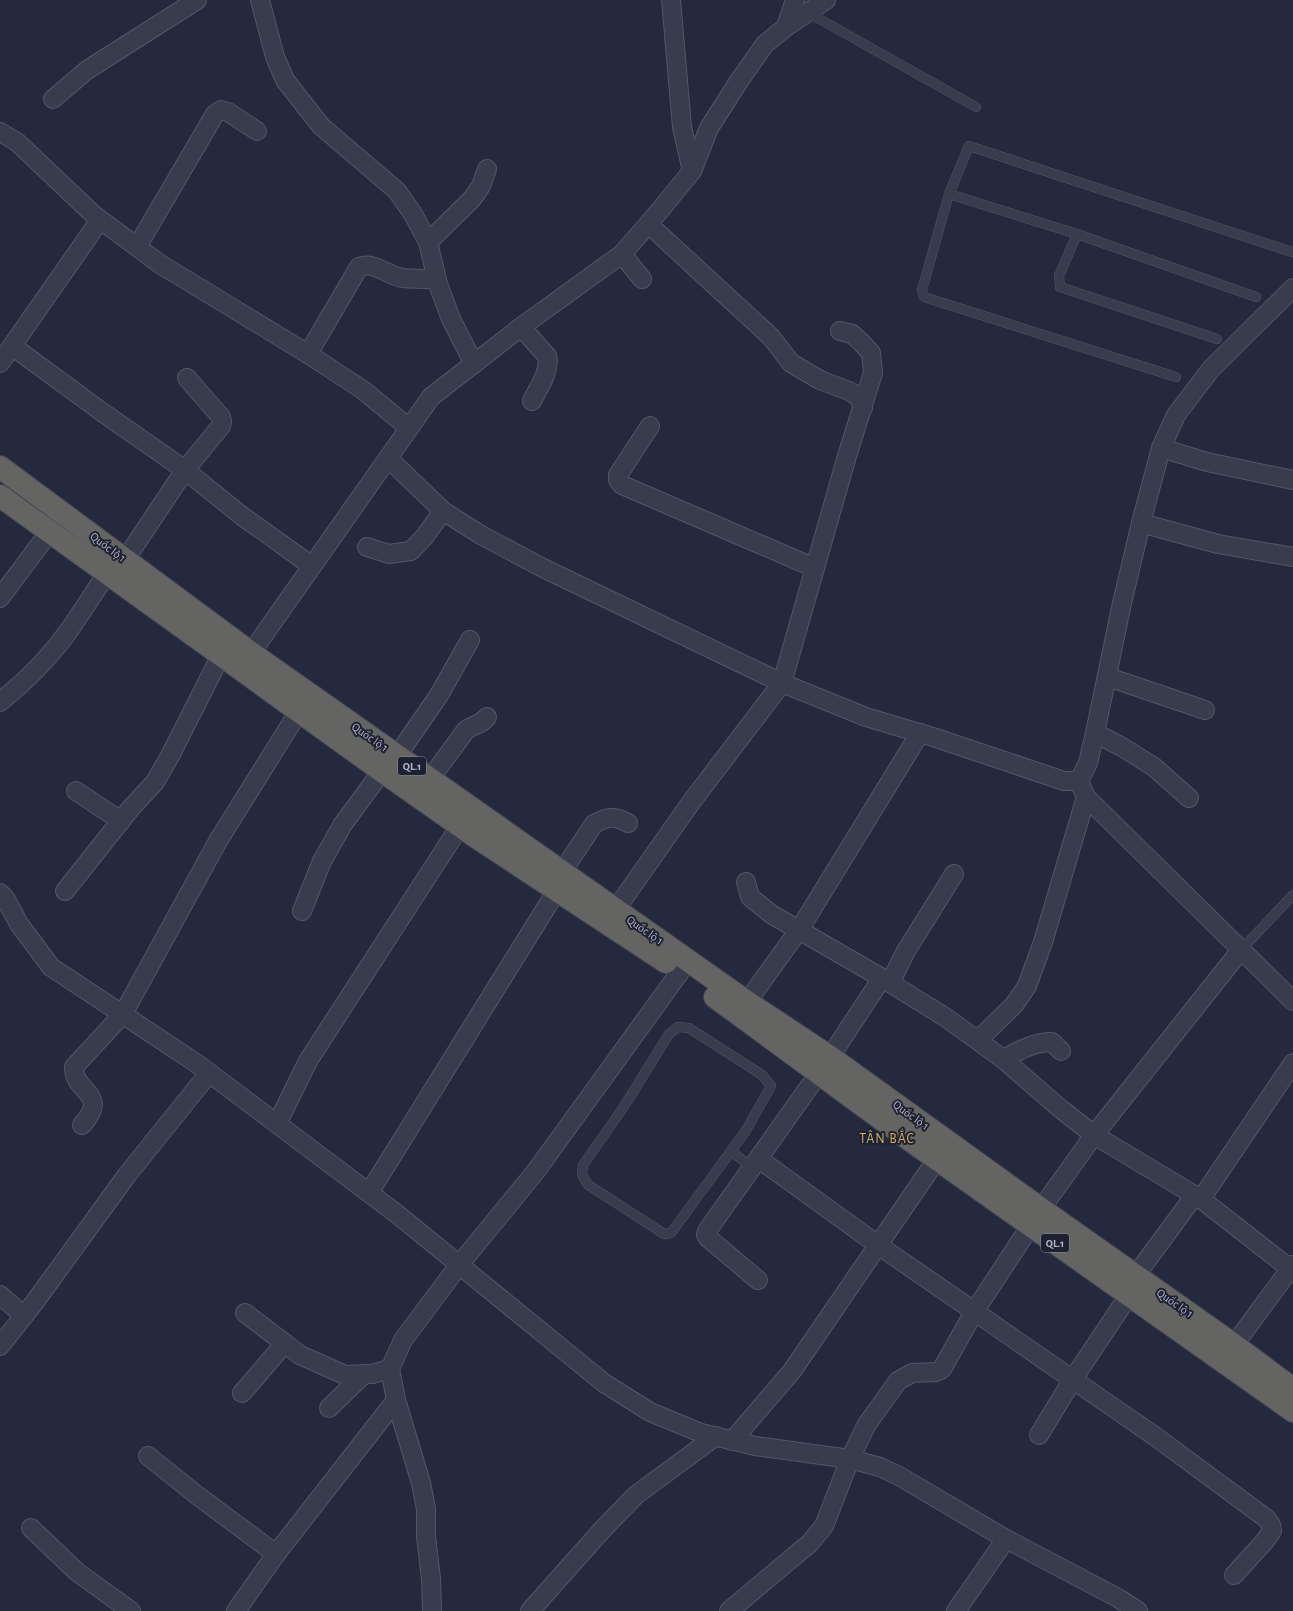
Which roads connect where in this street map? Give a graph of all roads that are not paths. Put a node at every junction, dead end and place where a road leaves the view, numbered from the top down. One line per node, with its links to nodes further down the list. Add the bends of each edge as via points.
1 (197, 0): 6 (street, via 87,70)
2 (260, 0): 16 (street, via 275,57 285,80 321,126 396,191 413,214)
3 (671, 0): 11 (street, via 682,127)
4 (826, 0): 5 (street)
5 (801, 6): 7 (lane); 11 (street, via 786,27 765,44 739,81 709,128)
6 (53, 99)
7 (976, 107)
8 (258, 131): 17 (street, via 228,112 221,110 215,114)
9 (0, 132): 13 (street, via 17,142)
10 (486, 169): 16 (street, via 472,199)
11 (692, 171): 19 (street)
12 (949, 194): 15 (lane); 18 (lane, via 969,146); 32 (lane, via 922,290 924,297)
13 (100, 220): 17 (street); 27 (street)
14 (657, 232): 34 (street, via 771,337 791,363 820,380 849,391 859,398)
15 (1077, 234): 23 (lane); 26 (lane, via 1059,276 1060,287)
16 (428, 242): 21 (street)
17 (137, 247): 28 (street, via 160,264)
18 (1292, 252)
19 (622, 254): 20 (street); 24 (street)
20 (642, 278)
21 (437, 279): 28 (street, via 402,278 366,264 359,267); 30 (street, via 451,319)
22 (1293, 289): 37 (street, via 1211,369 1176,416)
23 (1256, 297)
24 (521, 327): 30 (street); 33 (street, via 548,360 547,370)
25 (840, 331): 34 (street, via 852,334 871,353 873,373)
26 (1217, 339)
27 (12, 346): 29 (street); 40 (street)
28 (308, 354): 36 (street, via 363,390)
29 (0, 363)
30 (474, 364): 36 (street, via 431,397)
31 (187, 378): 40 (street, via 219,414 222,421 218,431)
32 (1176, 378)
33 (532, 401)
34 (863, 408): 50 (street)
35 (650, 426): 50 (street, via 618,475 622,485)
36 (409, 428): 38 (street)
37 (1161, 448): 41 (street, via 1207,462); 44 (street)
38 (388, 458): 43 (street); 49 (street)
39 (0, 467): 48 (highway, Quốc lộ 1 / QL.1)
40 (185, 470): 48 (street); 49 (street, via 242,516)
41 (1293, 480)
42 (0, 496): 45 (highway, Quốc lộ 1 / QL.1)
43 (443, 511): 46 (street, via 411,551 389,554); 57 (street, via 541,567)
44 (1141, 523): 47 (street, via 1218,544); 56 (street)
45 (50, 532): 51 (highway, Quốc lộ 1 / QL.1); 52 (street)
46 (367, 547)
47 (1293, 557)
48 (125, 560): 54 (highway, Quốc lộ 1 / QL.1)
49 (312, 566): 54 (street)
50 (815, 568): 57 (street)
51 (108, 572): 55 (highway, Quốc lộ 1 / QL.1); 58 (street, via 53,650)
52 (0, 598)
53 (470, 640): 64 (street, via 439,695)
54 (251, 653): 64 (highway, Quốc lộ 1 / QL.1)
55 (221, 655): 60 (highway, Quốc lộ 1 / QL.1); 70 (street, via 155,782)
56 (1108, 676): 59 (street); 63 (street)
57 (782, 683): 62 (street, via 866,716); 79 (street, via 692,801)
58 (0, 702)
59 (1205, 710)
60 (299, 711): 65 (highway, Quốc lộ 1 / QL.1); 87 (street, via 218,841)
61 (487, 717): 66 (street, via 482,723 470,726 466,730)
62 (920, 733): 67 (street); 81 (street)
63 (1095, 733): 67 (street); 69 (street, via 1154,767)
64 (397, 756): 66 (highway, Quốc lộ 1 / QL.1)
65 (382, 771): 72 (highway, Quốc lộ 1 / QL.1); 80 (street, via 343,824 322,861)
66 (430, 779): 74 (highway, Quốc lộ 1 / QL.1)
67 (1082, 789): 82 (street); 88 (street, via 1043,942 1027,986 1014,1005)
68 (76, 791): 70 (street)
69 (1189, 798)
70 (121, 821): 76 (street)
71 (628, 823): 74 (street, via 617,817 602,819 594,824)
72 (460, 826): 74 (highway, Quốc lộ 1 / QL.1); 94 (street, via 308,1061)
73 (954, 874): 84 (street)
74 (559, 881): 79 (highway, Quốc lộ 1 / QL.1); 83 (highway, Quốc lộ 1 / QL.1); 100 (street)
75 (746, 882): 81 (street, via 750,898)
76 (65, 891)
77 (1293, 895): 82 (lane)
78 (2, 899): 87 (street, via 51,967)
79 (616, 909): 86 (highway, Quốc lộ 1 / QL.1)
80 (302, 911)
81 (799, 930): 84 (street); 86 (street)
82 (1240, 950): 85 (street); 96 (street)
83 (680, 972): 92 (highway, Quốc lộ 1 / QL.1); 104 (street, via 536,1171)
84 (886, 980): 88 (street); 92 (street)
85 (1293, 1001)
86 (747, 1002): 92 (highway, Quốc lộ 1 / QL.1)
87 (122, 1014): 93 (street); 95 (street, via 74,1067 75,1077 94,1104 91,1115)
88 (978, 1040): 90 (street)
89 (1061, 1051): 90 (street, via 1052,1042 1041,1042)
90 (1003, 1059): 96 (street)
91 (1293, 1063): 101 (street)
92 (824, 1065): 98 (highway, Quốc lộ 1 / QL.1); 99 (street); 102 (highway, Quốc lộ 1 / QL.1)
93 (209, 1073): 94 (street); 111 (street, via 127,1175)
94 (277, 1124): 100 (street)
95 (82, 1125)
96 (1094, 1135): 101 (street); 102 (street)
97 (731, 1151): 97 (lane, via 671,1233 664,1234 588,1184 582,1174 583,1165 623,1108 669,1034 678,1027 689,1028 762,1075 771,1086); 99 (lane)
98 (937, 1159): 102 (highway, Quốc lộ 1 / QL.1); 103 (street)
99 (756, 1163): 103 (street); 106 (street, via 706,1235)
100 (369, 1193): 104 (street)
101 (1198, 1197): 105 (street); 107 (street)
102 (1036, 1217): 107 (highway, Quốc lộ 1 / QL.1); 109 (street)
103 (878, 1245): 109 (street); 124 (street, via 792,1371)
104 (459, 1265): 115 (street, via 403,1340); 124 (street, via 604,1383 650,1412 701,1433)
105 (1292, 1268): 113 (street)
106 (758, 1280)
107 (1132, 1285): 113 (highway, Quốc lộ 1 / QL.1); 117 (street); 122 (highway, Quốc lộ 1 / QL.1)
108 (0, 1295): 111 (street)
109 (974, 1312): 117 (street); 126 (street, via 942,1369 936,1372 912,1373 898,1381 867,1424)
110 (245, 1313): 112 (street)
111 (24, 1316): 114 (street)
112 (285, 1343): 116 (street, via 300,1355 345,1375); 119 (street)
113 (1234, 1345): 118 (highway, Quốc lộ 1 / QL.1)
114 (0, 1346)
115 (390, 1368): 116 (street); 120 (street)
116 (364, 1374): 121 (street)
117 (1073, 1379): 123 (street); 130 (street, via 1267,1520 1272,1531)
118 (1293, 1389)
119 (242, 1392)
120 (396, 1400): 129 (street); 133 (street, via 421,1483 426,1509)
121 (329, 1408)
122 (1293, 1411)
123 (1039, 1435)
124 (724, 1438): 126 (street, via 754,1446); 134 (street, via 636,1495)
125 (148, 1456): 129 (street)
126 (850, 1459): 128 (street, via 880,1467 899,1476); 135 (street, via 824,1526 810,1543)
127 (31, 1528): 131 (street, via 77,1572)
128 (1006, 1539): 136 (street); 137 (street)
129 (276, 1554): 132 (street)
130 (1234, 1575)
131 (131, 1611)
132 (236, 1611)
133 (432, 1611)
134 (530, 1611)
135 (729, 1611)
136 (956, 1611)
137 (1138, 1611)

